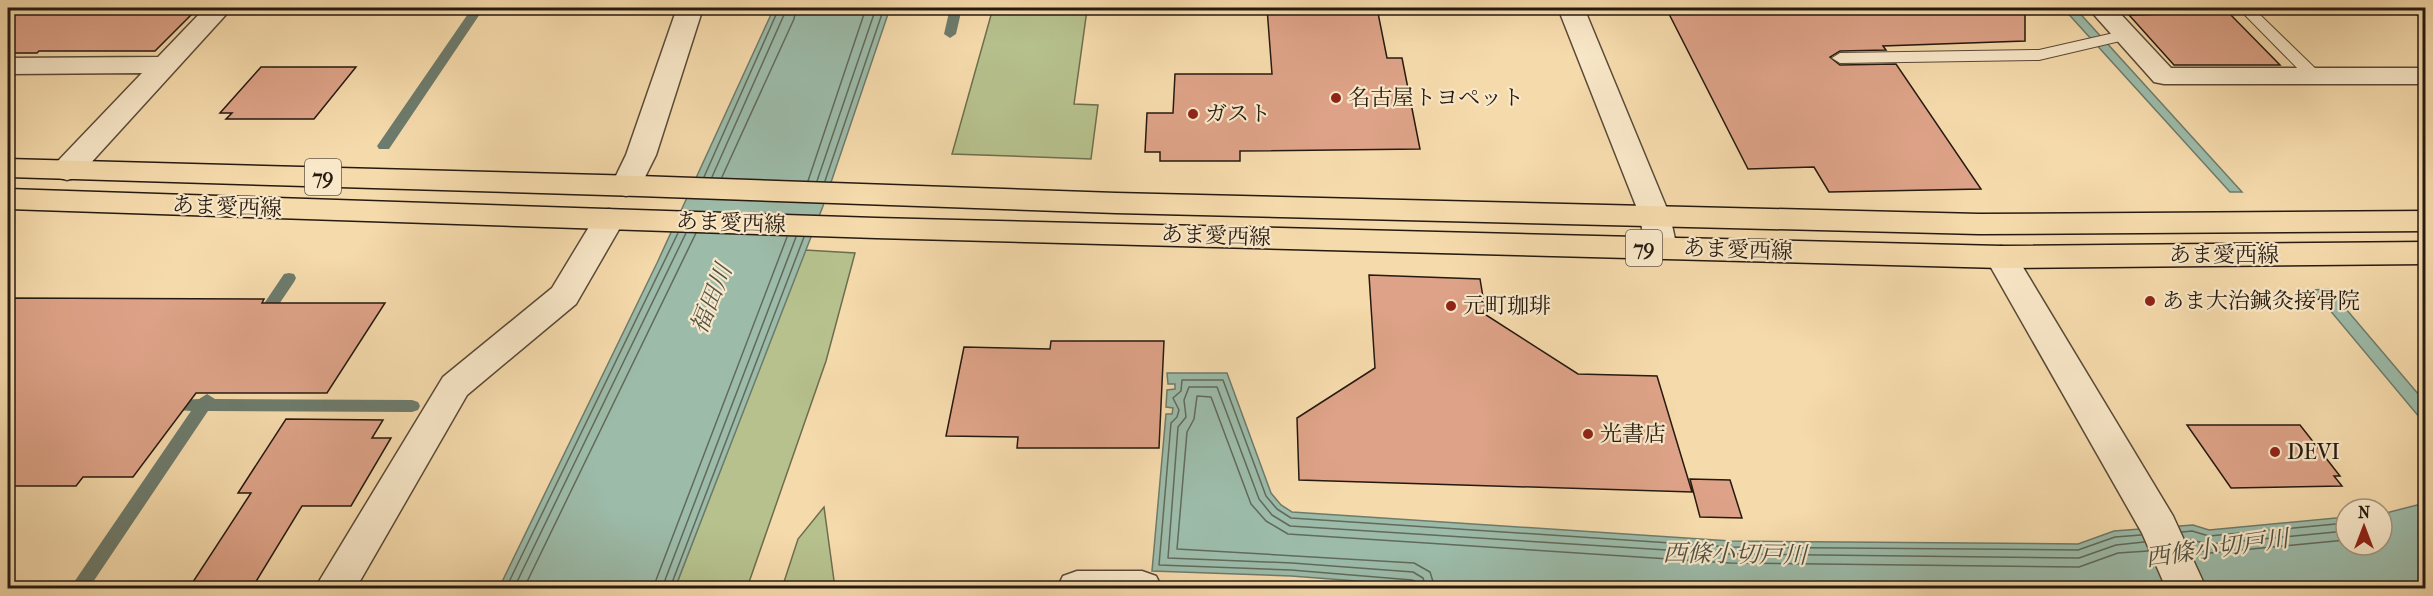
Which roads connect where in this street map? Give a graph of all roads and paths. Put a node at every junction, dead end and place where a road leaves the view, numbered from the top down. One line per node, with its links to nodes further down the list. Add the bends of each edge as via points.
1 (219, 8): 10 (street)
2 (690, 8): 16 (street)
3 (1571, 8): 18 (street)
4 (2101, 8): 8 (street)
5 (2244, 8): 13 (lane)
6 (2417, 8): 7 (lane)
7 (2426, 15)
8 (2117, 38): 9 (lane, via 2039,55); 13 (street, via 2164,76)
9 (1840, 58)
10 (165, 65): 11 (street); 15 (street)
11 (8, 66)
12 (2426, 75): 13 (street)
13 (2314, 76)
14 (8, 168): 15 (main road, あま愛西線 / 79)
15 (67, 170): 16 (main road, あま愛西線 / 79)
16 (632, 186): 18 (main road, あま愛西線 / 79)
17 (8, 199): 19 (main road, あま愛西線 / 79)
18 (1655, 216): 20 (main road, あま愛西線 / 79, via 1979,224); 21 (street)
19 (616, 219): 21 (main road, あま愛西線 / 79); 24 (street, via 564,296 455,386)
20 (2426, 221)
21 (1661, 248): 23 (main road, あま愛西線 / 79)
22 (2426, 253): 23 (main road, あま愛西線 / 79)
23 (2001, 257): 27 (street, via 2159,527)
24 (335, 588)
25 (1077, 588): 26 (street)
26 (1142, 588)
27 (2186, 588)

